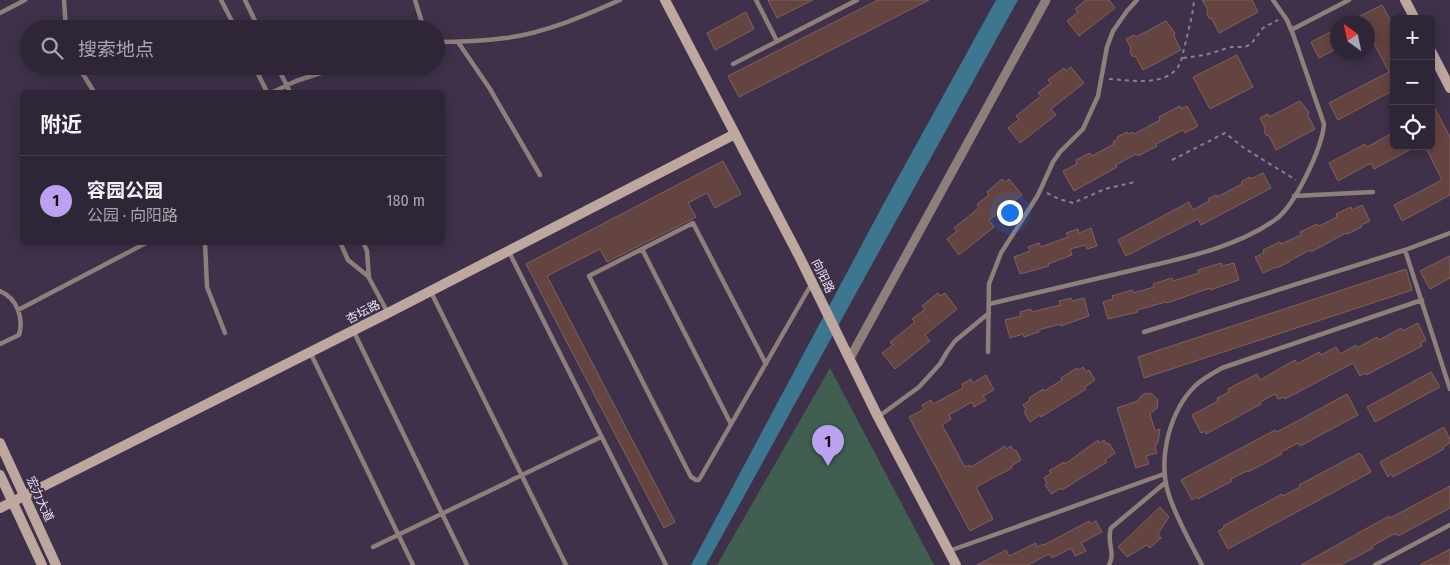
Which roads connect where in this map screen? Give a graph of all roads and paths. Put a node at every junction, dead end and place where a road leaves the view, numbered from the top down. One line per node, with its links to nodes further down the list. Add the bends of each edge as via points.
1 (25, 0): 16 (lane)
2 (64, 0): 19 (lane)
3 (222, 0): 20 (lane)
4 (245, 0): 21 (lane)
5 (415, 0): 22 (lane)
6 (620, 0): 26 (lane, via 534,32 508,38)
7 (665, 0): 41 (street, 向阳路)
8 (756, 0): 24 (lane)
9 (857, 0): 24 (lane)
10 (1046, 0): 72 (street)
11 (1137, 0): 34 (lane, via 1113,32)
12 (1194, 0): 27 (path)
13 (1273, 0): 18 (lane)
14 (1350, 0): 23 (lane)
15 (1405, 0): 17 (street)
16 (0, 13)
17 (1413, 15)
18 (1284, 16): 23 (lane); 27 (path, via 1263,28 1245,47)
19 (65, 20)
20 (232, 20)
21 (255, 20)
22 (421, 20)
23 (1291, 30): 45 (lane, via 1324,124 1324,134)
24 (777, 41): 29 (lane)
25 (445, 42): 26 (lane)
26 (458, 42): 43 (lane, via 490,89)
27 (1182, 58): 34 (path, via 1174,71 1162,78)
28 (1435, 59): 36 (street)
29 (733, 64)
30 (84, 75): 37 (lane)
31 (258, 75): 38 (lane)
32 (282, 75): 35 (lane)
33 (316, 75): 35 (lane)
34 (1101, 78): 46 (lane, via 1098,96 1083,129 1060,152)
35 (287, 85): 39 (lane); 40 (lane)
36 (1450, 88)
37 (93, 90)
38 (266, 90)
39 (277, 90)
40 (289, 90)
41 (735, 134): 56 (street, 杏坛路); 58 (street, 向阳路)
42 (1172, 160): 45 (path, via 1225,133)
43 (540, 175)
44 (1135, 182): 46 (path, via 1105,189 1073,203)
45 (1302, 184): 48 (lane)
46 (1041, 190): 62 (lane, via 1002,253 989,284)
47 (1373, 192): 48 (lane)
48 (1294, 196): 62 (lane, via 1276,219 1238,241 1174,260)
49 (1450, 233): 55 (lane)
50 (142, 245): 63 (lane)
51 (205, 245): 68 (lane, via 207,287)
52 (341, 245): 57 (lane, via 348,260)
53 (364, 245): 57 (lane)
54 (642, 249): 73 (lane, via 693,223); 76 (lane); 76 (lane, via 589,276 696,480 699,480)
55 (1405, 250): 61 (lane); 67 (lane)
56 (508, 251): 60 (street, 杏坛路); 77 (lane)
57 (369, 278): 64 (lane)
58 (812, 283): 72 (street, 向阳路); 73 (lane)
59 (0, 291): 63 (lane, via 8,294)
60 (430, 291): 64 (street, 杏坛路); 81 (lane)
61 (1422, 300): 74 (lane); 80 (lane, via 1222,368 1207,376 1185,398 1173,420)
62 (989, 304): 65 (lane)
63 (18, 310): 69 (lane, via 22,325 19,335)
64 (388, 313): 66 (street, 杏坛路)
65 (989, 313): 71 (lane); 75 (lane, via 956,341 919,387)
66 (353, 330): 70 (street, 杏坛路); 86 (lane)
67 (1144, 332)
68 (225, 333)
69 (0, 344)
70 (310, 352): 83 (street, 杏坛路); 88 (lane)
71 (988, 352)
72 (850, 358): 75 (street, 向阳路)
73 (766, 364): 76 (lane)
74 (1450, 389)
75 (878, 416): 90 (street, 向阳路)
76 (731, 424)
77 (601, 436): 81 (lane); 96 (lane)
78 (0, 443): 83 (street, 宏力大道)
79 (0, 474): 84 (street, 宏力大道)
80 (1164, 474): 82 (lane); 90 (lane)
81 (521, 475): 86 (lane); 95 (lane)
82 (1166, 482): 98 (lane, via 1112,528 1109,534 1113,557); 99 (lane)
83 (24, 496): 84 (street, 杏坛路); 92 (street, 宏力大道)
84 (13, 502): 85 (street, 杏坛路); 91 (street, 宏力大道)
85 (0, 508)
86 (442, 514): 88 (lane); 94 (lane)
87 (1450, 526): 100 (lane)
88 (398, 535): 89 (lane); 93 (lane)
89 (373, 547)
90 (949, 551): 97 (street, 向阳路)
91 (42, 565)
92 (56, 565)
93 (413, 565)
94 (467, 565)
95 (566, 565)
96 (666, 565)
97 (956, 565)
98 (1109, 565)
99 (1201, 565)
100 (1375, 565)

